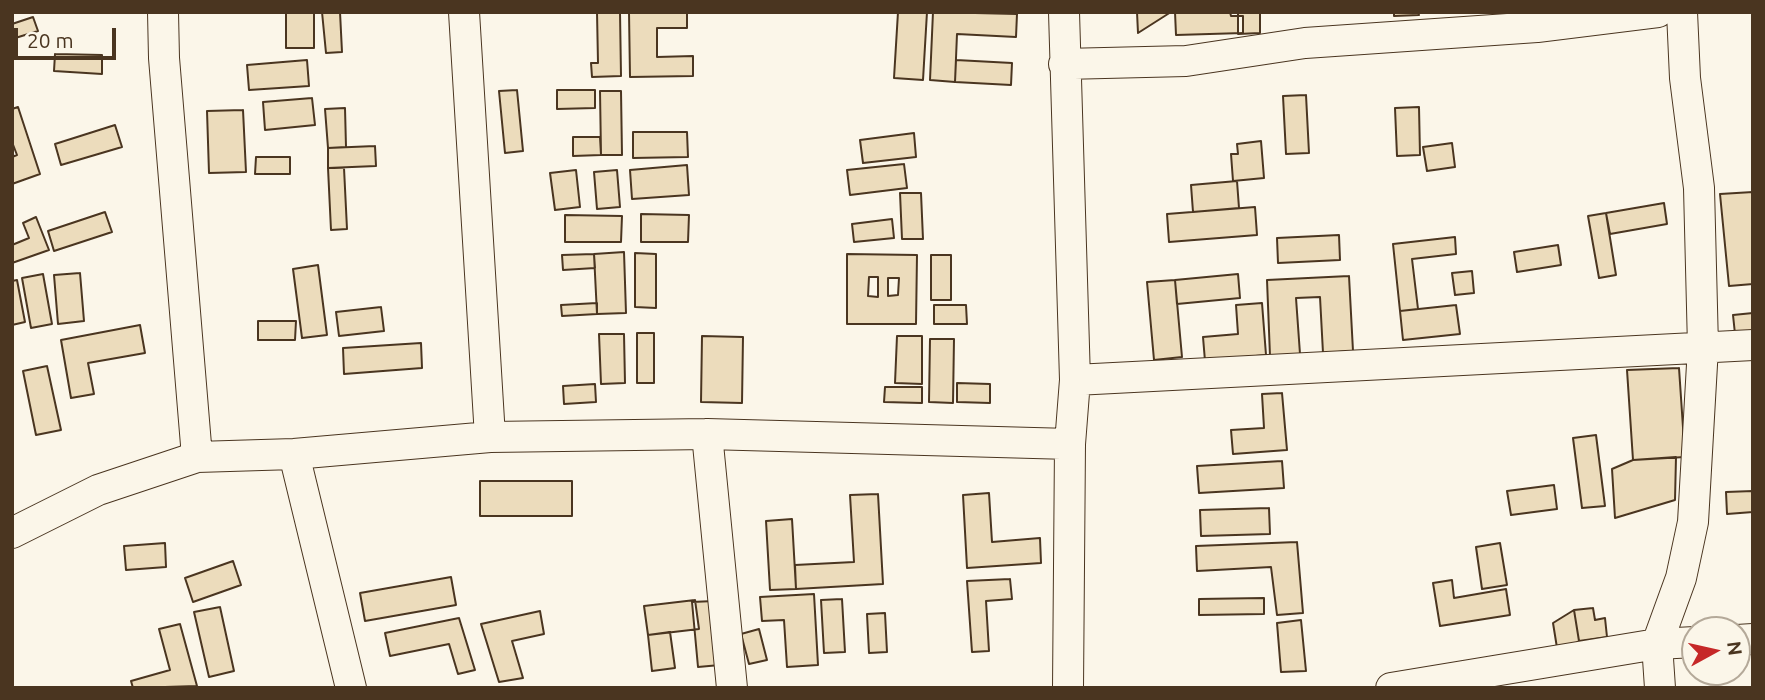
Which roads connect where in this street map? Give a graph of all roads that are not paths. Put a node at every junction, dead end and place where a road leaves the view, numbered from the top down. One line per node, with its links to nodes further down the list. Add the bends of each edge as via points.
1 (163, 12): 14 (street)
2 (464, 12): 11 (street)
3 (1064, 12): 6 (street)
4 (1658, 12): 6 (street, via 1537,27 1305,43 1186,61)
5 (1682, 12): 8 (street, via 1699,188)
6 (1064, 64): 9 (street)
7 (1753, 345): 8 (street)
8 (1703, 347): 9 (street); 17 (street, via 1693,522 1681,578)
9 (1075, 380): 12 (street)
10 (707, 434): 11 (street); 12 (street); 19 (street)
11 (490, 437): 13 (street)
12 (1070, 444): 20 (street)
13 (294, 454): 14 (street); 18 (street)
14 (197, 457): 15 (street, via 98,490)
15 (12, 533)
16 (1681, 643): 17 (street)
17 (1657, 644): 21 (street); 22 (street)
18 (351, 688)
19 (732, 688)
20 (1068, 688)
21 (1391, 688)
22 (1660, 688)

